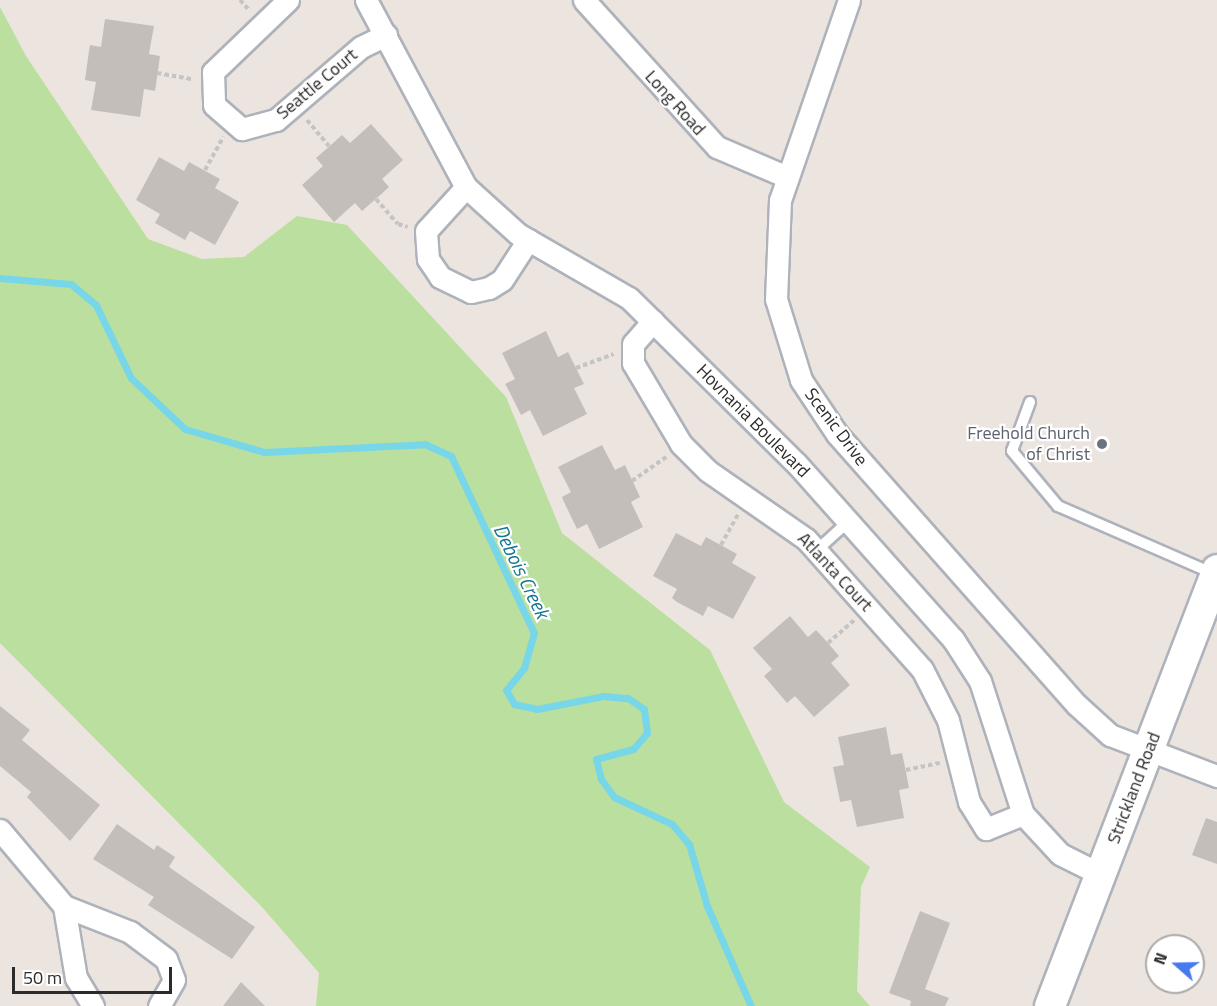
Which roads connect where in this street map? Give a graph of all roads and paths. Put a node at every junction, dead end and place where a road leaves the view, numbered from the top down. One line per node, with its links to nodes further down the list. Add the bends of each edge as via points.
1 (288, 0): 5 (street, Seattle Court, via 213,72 214,105 242,129 276,120 362,47)
2 (366, 0): 5 (street, Hovnania Boulevard)
3 (584, 0): 12 (street, Long Road, via 717,147)
4 (849, 0): 12 (street, Scenic Drive)
5 (386, 34): 13 (street, Hovnania Boulevard)
6 (157, 73): 7 (path)
7 (181, 77)
8 (314, 128): 9 (path)
9 (329, 146)
10 (216, 151): 11 (path)
11 (204, 170)
12 (786, 177): 30 (street, Scenic Drive, via 775,241 776,299 791,355 816,406 1077,705 1110,735)
13 (466, 187): 16 (street, Hovnania Boulevard); 16 (street, via 426,231 428,259 440,277 471,292 489,288 502,280)
14 (376, 199): 15 (path)
15 (398, 224)
16 (528, 240): 17 (street, Hovnania Boulevard, via 608,283)
17 (653, 321): 23 (street, Hovnania Boulevard); 26 (street, Atlanta Court, via 633,344 633,363 681,444 708,471 773,512)
18 (599, 362): 19 (path)
19 (576, 368)
20 (1030, 402): 27 (lane, via 1012,451 1058,506)
21 (658, 464): 22 (path)
22 (632, 481)
23 (849, 521): 26 (lane); 34 (street, Hovnania Boulevard, via 953,639 980,681)
24 (733, 524): 25 (path)
25 (722, 545)
26 (817, 550): 34 (street, Atlanta Court, via 922,669 948,720 969,802 986,829)
27 (1216, 572): 30 (street, Strickland Road)
28 (844, 628): 29 (path)
29 (828, 643)
30 (1148, 750): 33 (street, Scenic Drive); 36 (street, Strickland Road)
31 (928, 766): 32 (path)
32 (906, 770)
33 (1217, 776)
34 (1023, 814): 36 (street, Hovnania Boulevard, via 1060,854)
35 (0, 830): 37 (street)
36 (1100, 874): 40 (street, Strickland Road)
37 (64, 906): 38 (street, via 76,978); 39 (street, via 130,932 166,959 174,980)
38 (93, 1006)
39 (159, 1006)
40 (1050, 1006)

